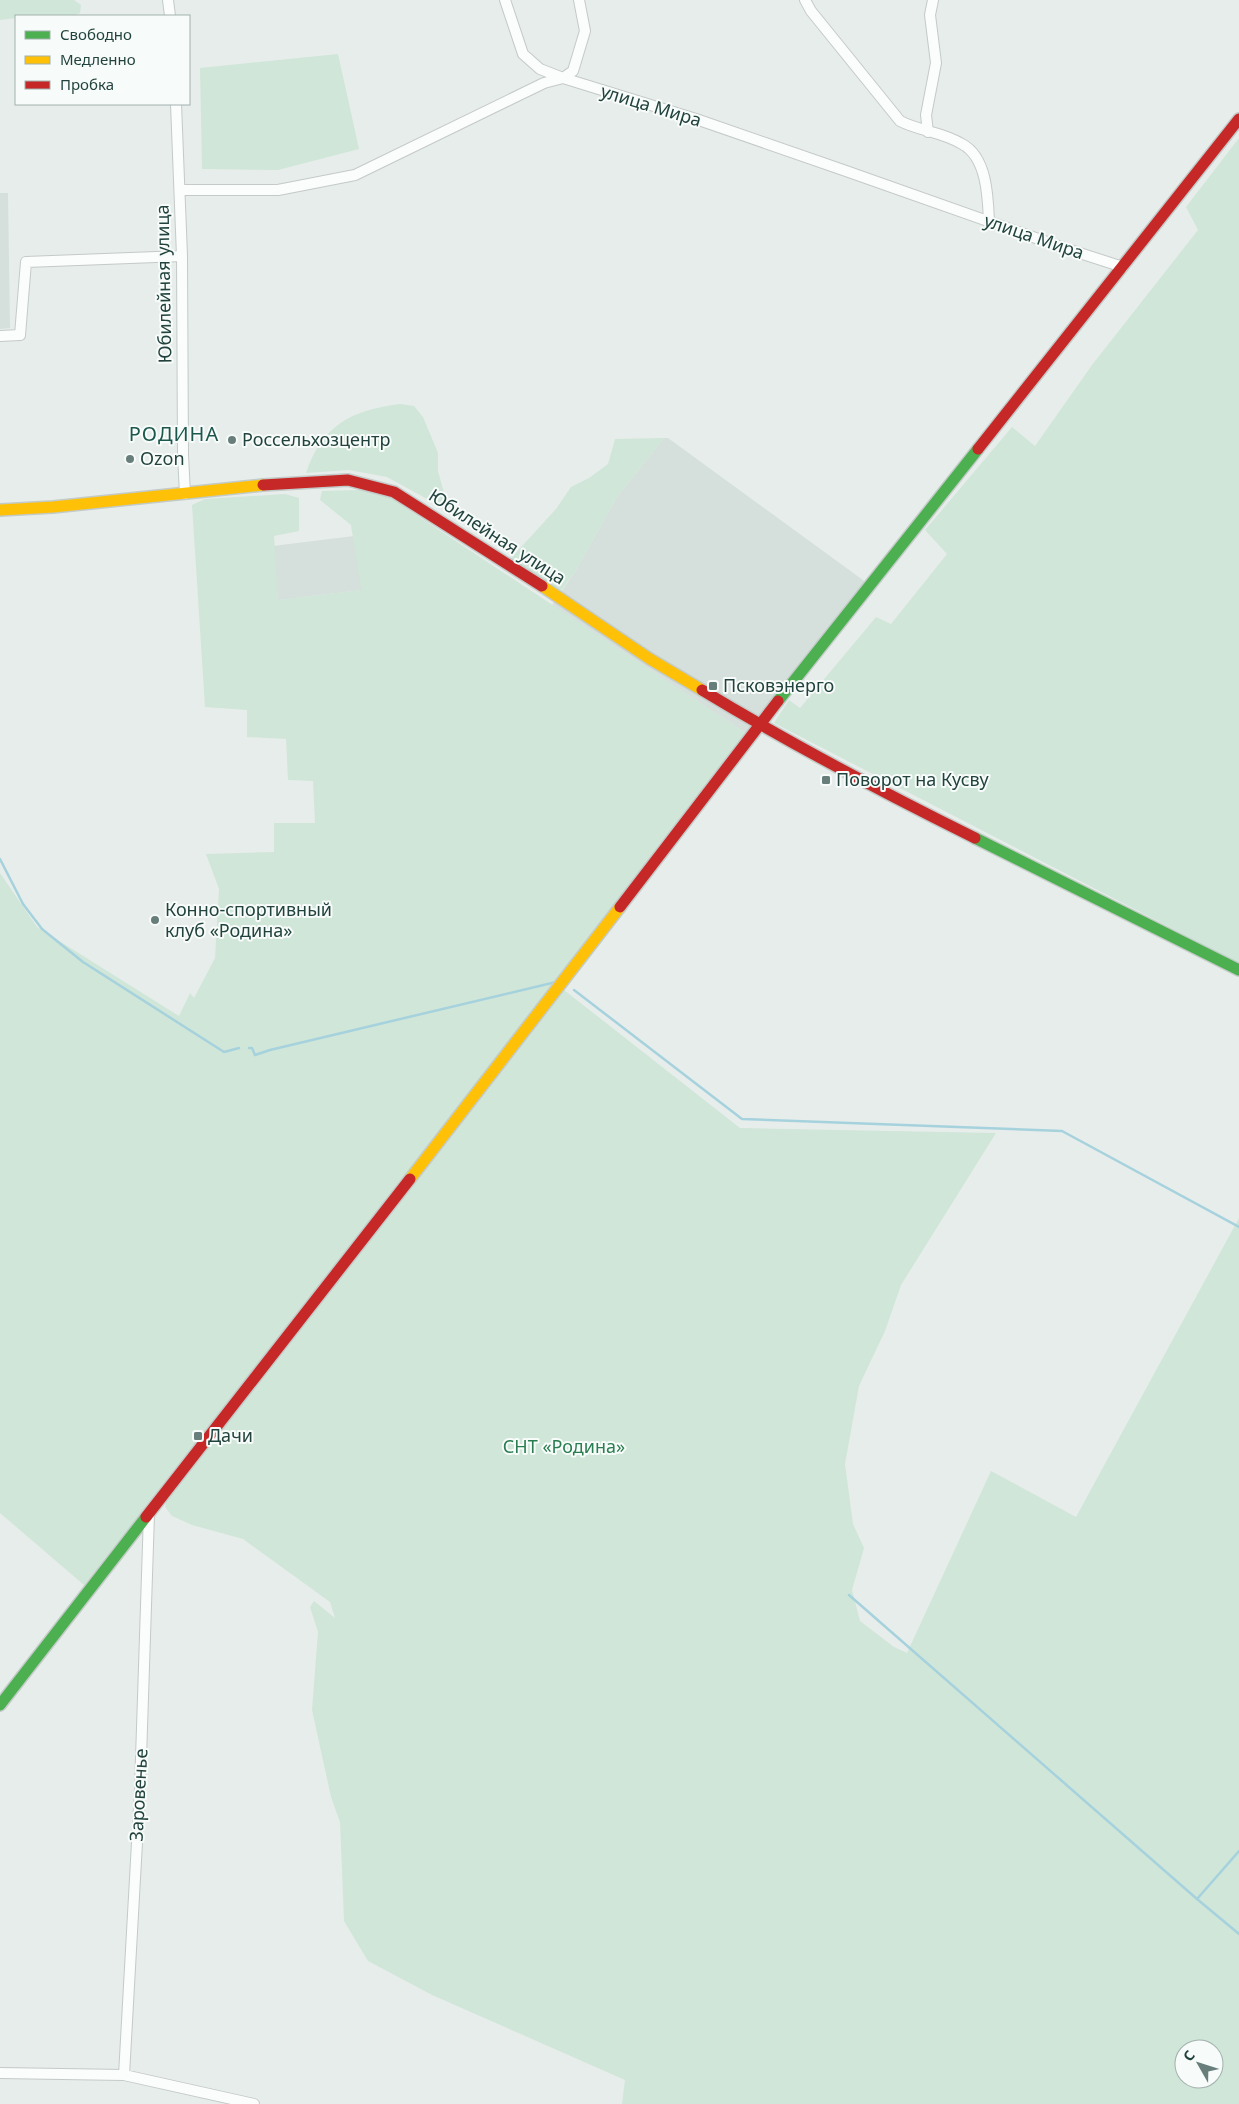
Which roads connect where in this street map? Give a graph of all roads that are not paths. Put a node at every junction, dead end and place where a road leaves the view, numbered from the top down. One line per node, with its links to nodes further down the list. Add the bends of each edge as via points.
1 (168, 0): 6 (street)
2 (505, 0): 7 (street, улица Мира, via 523,54 540,69)
3 (579, 0): 7 (street, via 584,31 573,71)
4 (805, 0): 10 (street, via 811,12 900,120)
5 (933, 0): 10 (street, via 930,15 936,63 926,115)
6 (170, 15)
7 (563, 78): 11 (street, via 544,83 354,175 278,190); 12 (street, улица Мира, via 705,122)
8 (176, 105): 11 (street, Юбилейная улица)
9 (1239, 119): 14 (street)
10 (928, 132): 12 (street, via 963,144 978,158)
11 (180, 190): 13 (street, Юбилейная улица)
12 (989, 222): 14 (street, улица Мира)
13 (182, 256): 15 (street, via 26,262 20,335); 16 (street, Юбилейная улица)
14 (1123, 267): 18 (street)
15 (0, 336)
16 (186, 494): 17 (street, Юбилейная улица); 18 (street, Юбилейная улица, via 302,481 348,480 394,492 650,659)
17 (0, 510)
18 (759, 725): 19 (street, Юбилейная улица, via 870,786); 20 (street)
19 (1239, 970)
20 (149, 1514): 21 (street); 23 (street, Заровенье, via 140,1789)
21 (0, 1705)
22 (0, 2073): 23 (street)
23 (124, 2075): 24 (street)
24 (254, 2104)

